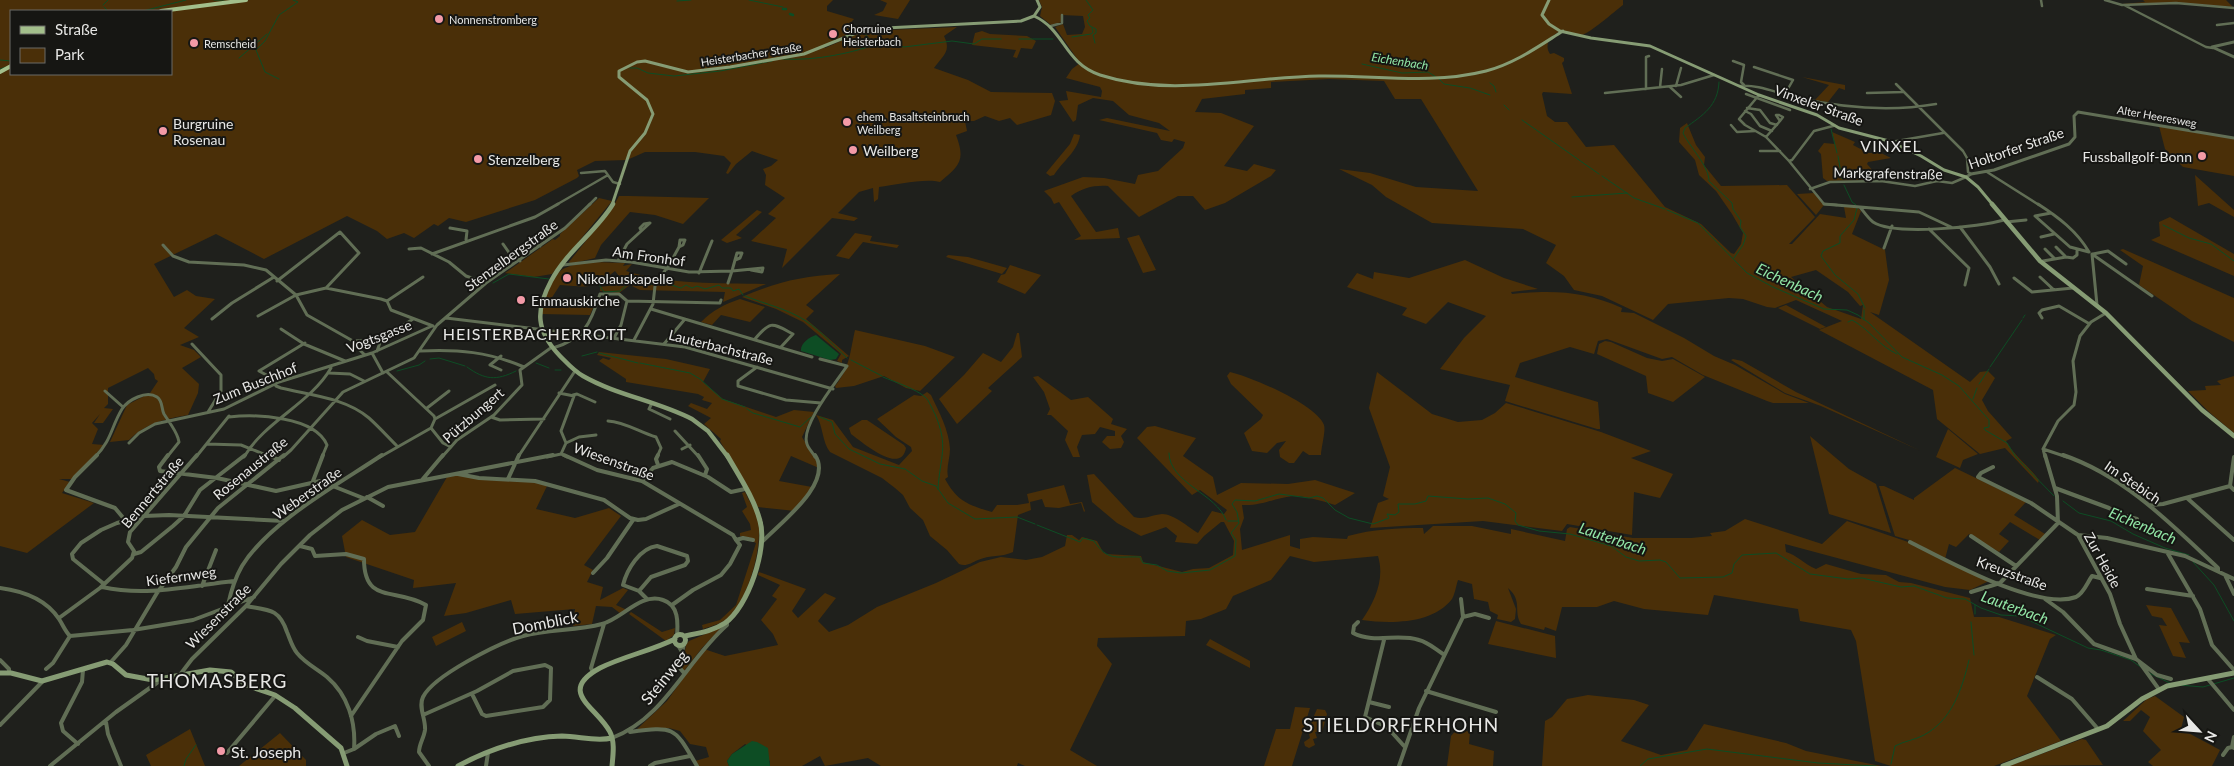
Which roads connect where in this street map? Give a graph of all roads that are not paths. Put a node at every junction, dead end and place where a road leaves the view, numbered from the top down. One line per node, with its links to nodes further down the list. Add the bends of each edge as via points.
1 (246, 0): 9 (main road)
2 (1037, 0): 11 (main road, via 1040,9)
3 (1549, 0): 15 (main road, Vinxeler Straße, via 1543,18)
4 (2041, 0): 7 (street)
5 (2105, 0): 6 (street)
6 (2124, 5): 8 (street, via 2176,3); 17 (street)
7 (2042, 6)
8 (2234, 8)
9 (169, 10)
10 (1062, 15): 13 (street, via 1062,23)
11 (1034, 16): 13 (main road); 65 (main road, Heisterbacher Straße, via 1018,22 866,29 809,53 710,70 678,72 666,70 655,62 629,64 620,71 619,77 640,92 654,112 647,130 633,146)
12 (2234, 23): 14 (street)
13 (1051, 26): 15 (main road, via 1072,57 1086,68 1128,82 1162,84 1212,84 1318,76 1429,78 1465,74 1513,62)
14 (2217, 26)
15 (1563, 31): 24 (main road, Vinxeler Straße, via 1577,36 1645,44)
16 (2234, 42): 17 (street)
17 (2213, 48): 19 (street)
18 (1649, 56): 31 (street, via 1646,58)
19 (2234, 57)
20 (1733, 61): 26 (street, via 1744,65 1741,82)
21 (1754, 67): 35 (street, via 1793,80)
22 (1681, 68): 27 (street)
23 (1662, 69): 29 (street)
24 (1714, 75): 27 (street); 28 (main road, Vinxeler Straße)
25 (1896, 84): 32 (street)
26 (1744, 85): 28 (street); 35 (street)
27 (1676, 86): 30 (street)
28 (1738, 86): 38 (main road, Vinxeler Straße)
29 (1660, 87): 30 (street); 31 (street)
30 (1670, 87): 37 (street)
31 (1646, 89): 33 (street)
32 (1903, 92): 36 (street); 41 (street)
33 (1605, 93)
34 (1746, 94): 38 (street)
35 (1786, 94): 41 (street, via 1850,106)
36 (1867, 94)
37 (1681, 97)
38 (1758, 97): 40 (street); 42 (street); 48 (main road, Vinxeler Straße, via 1817,115)
39 (1936, 104): 41 (street)
40 (1748, 108): 43 (street); 47 (street, via 1760,110)
41 (1918, 108): 51 (street)
42 (1790, 110)
43 (1744, 111): 49 (street, via 1740,121); 50 (street, via 1751,114 1760,126)
44 (2078, 112): 53 (street, Alter Heeresweg); 58 (street, Holtorfer Straße, via 2074,116 2075,137 2072,142)
45 (1780, 121): 47 (street)
46 (1731, 125): 49 (street, via 1738,133)
47 (1777, 125): 50 (street)
48 (1833, 126): 54 (main road, Vinxeler Straße); 57 (street, via 1814,131)
49 (1756, 131): 52 (street)
50 (1772, 131): 52 (street)
51 (1944, 132): 54 (street); 61 (street, via 1966,155)
52 (1766, 137): 55 (street)
53 (2234, 138)
54 (1891, 142): 63 (main road, Vinxeler Straße)
55 (1780, 150): 56 (street); 57 (street)
56 (1760, 151)
57 (1789, 161): 66 (street)
58 (1987, 172): 61 (street, Holtorfer Straße); 69 (street)
59 (581, 173): 62 (street, via 604,170)
60 (1898, 173): 64 (street, via 1887,174)
61 (1971, 174): 63 (street, Holtorfer Straße)
62 (608, 175): 65 (street, via 612,182); 80 (street, via 535,216)
63 (1966, 178): 64 (street, Markgrafenstraße, via 1952,183 1938,181 1915,186); 71 (main road, Vinxeler Straße, via 1978,187)
64 (1881, 181): 66 (street, Markgrafenstraße, via 1830,182)
65 (621, 184): 101 (main road, via 612,206)
66 (1810, 189): 68 (street, via 1827,205)
67 (596, 198): 85 (street, Stenzelbergstraße, via 565,228)
68 (1860, 207): 72 (street, via 1874,223); 75 (street, via 1919,212)
69 (2051, 213): 78 (street, via 2035,216); 92 (street, via 2072,228)
70 (2026, 220): 71 (street)
71 (2004, 221): 73 (street); 115 (main road, Vinxeler Straße, via 2040,262)
72 (1892, 226): 76 (street); 88 (street)
73 (1960, 227): 75 (street); 112 (street)
74 (450, 228): 80 (street, via 467,231)
75 (1952, 228): 76 (street)
76 (1929, 229): 113 (street, via 1969,268)
77 (641, 230): 98 (street, via 626,246)
78 (2054, 234): 79 (street); 91 (street)
79 (2041, 237)
80 (466, 240): 93 (street)
81 (531, 241): 85 (street)
82 (712, 241): 105 (street)
83 (503, 244): 97 (street)
84 (163, 245): 109 (street, via 171,254 185,261 254,266 266,270)
85 (540, 246): 97 (street, Stenzelbergstraße)
86 (679, 247): 102 (street)
87 (2056, 247): 94 (street)
88 (1884, 248)
89 (409, 249): 93 (street, via 419,248)
90 (2045, 249): 95 (street)
91 (2077, 250): 92 (street); 94 (street, via 2073,258)
92 (2091, 253): 100 (street, via 2108,251); 118 (street); 123 (street)
93 (432, 254): 110 (street, via 449,262 466,276)
94 (2066, 257): 95 (street)
95 (2055, 259): 99 (street)
96 (735, 260): 104 (street)
97 (520, 261): 110 (street, Stenzelbergstraße)
98 (618, 261): 101 (street, Am Fronhof, via 593,260); 102 (street, Am Fronhof)
99 (2043, 261)
100 (2126, 264)
101 (563, 265): 135 (main road, via 542,298 539,315)
102 (666, 269): 105 (street, Am Fronhof); 122 (street, via 655,286)
103 (751, 270): 104 (street, Am Fronhof)
104 (732, 271): 105 (street, Am Fronhof); 111 (street)
105 (699, 273)
106 (423, 277): 119 (street)
107 (2040, 277): 116 (street)
108 (2014, 278): 116 (street, via 2032,292)
109 (276, 279): 114 (street, via 340,232 359,252); 117 (street); 129 (street, via 232,303)
110 (486, 283): 127 (street, Stenzelbergstraße)
111 (728, 283)
112 (1999, 284)
113 (1965, 285)
114 (326, 288): 117 (street); 119 (street)
115 (2073, 288): 116 (street); 123 (main road, Vinxeler Straße)
116 (2054, 290)
117 (296, 296): 126 (street); 141 (street, via 307,315)
118 (2152, 296)
119 (387, 300): 130 (street, via 391,310)
120 (721, 300): 122 (street, via 720,303)
121 (627, 301): 122 (street); 136 (street, via 618,294 600,294 592,320); 137 (street)
122 (653, 302): 124 (street)
123 (2097, 305): 125 (main road, Vinxeler Straße)
124 (651, 309): 131 (street); 140 (street)
125 (2106, 312): 132 (street); 189 (main road, Vinxeler Straße, via 2202,410)
126 (258, 316)
127 (445, 318): 133 (street, Stenzelbergstraße); 135 (street, Lauterbachstraße)
128 (2042, 318): 132 (street, via 2039,313 2042,310 2058,306)
129 (212, 319)
130 (414, 319): 133 (street); 139 (street)
131 (685, 319): 138 (street); 144 (street)
132 (2088, 323): 197 (street, via 2079,338 2072,368 2074,407 2060,418)
133 (434, 326): 147 (street, Rosenaustraße); 148 (street, Vogtsgasse)
134 (281, 329): 142 (street, Vogtsgasse)
135 (542, 331): 136 (street, Lauterbachstraße); 145 (main road)
136 (582, 334): 137 (street, Lauterbachstraße); 145 (street, via 569,344)
137 (614, 338): 140 (street, Lauterbachstraße)
138 (755, 339): 146 (street); 146 (street, via 767,325 773,324 793,334)
139 (381, 340): 141 (street); 148 (street)
140 (634, 340): 144 (street, Lauterbachstraße)
141 (353, 341): 150 (street)
142 (305, 343): 154 (street, Vogtsgasse, via 316,351); 163 (street, via 259,371 272,378)
143 (192, 344): 177 (street, via 221,374 221,391)
144 (664, 344): 155 (street, Lauterbachstraße)
145 (552, 347): 156 (street); 159 (main road)
146 (782, 347): 152 (street)
147 (420, 351): 151 (street, via 463,349); 161 (street, Rosenaustraße, via 410,361)
148 (377, 352): 149 (street, Vogtsgasse)
149 (372, 354): 150 (street, Vogtsgasse); 161 (street)
150 (365, 355): 154 (street, Vogtsgasse)
151 (501, 356): 156 (street); 158 (street, via 490,365)
152 (812, 356)
153 (820, 359): 165 (street, via 847,366)
154 (346, 361): 157 (street, Zum Buschhof)
155 (757, 366): 165 (street, Lauterbachstraße); 174 (street, via 738,381 738,386 786,400)
156 (525, 367): 178 (street, Pützbungert, via 520,372 522,385)
157 (331, 368): 160 (street); 163 (street, Zum Buschhof)
158 (501, 370)
159 (575, 371): 168 (street); 173 (main road)
160 (329, 373): 162 (street, via 350,374); 169 (street)
161 (385, 373): 162 (street, Rosenaustraße); 176 (street)
162 (365, 381): 171 (street, Rosenaustraße, via 346,390)
163 (275, 384): 169 (street); 177 (street, Zum Buschhof, via 229,407)
164 (495, 385): 181 (street)
165 (832, 388): 174 (street)
166 (105, 391): 175 (street)
167 (449, 391): 176 (street)
168 (559, 393): 170 (street); 182 (street)
169 (308, 394): 171 (street); 180 (street)
170 (573, 395): 172 (street); 191 (street, via 561,431)
171 (335, 400): 186 (street, Rosenaustraße); 194 (street, via 368,417)
172 (595, 402)
173 (652, 403): 179 (street, via 649,409); 218 (main road, via 693,420 709,432)
174 (821, 403): 238 (street, via 805,438 819,462 819,476 796,511)
175 (123, 407): 183 (street, via 137,398 154,396 160,400 164,414); 228 (street, via 108,443 66,490 117,509)
176 (427, 408): 181 (street)
177 (208, 413): 183 (street, Zum Buschhof)
178 (491, 418): 182 (street, via 509,421); 196 (street, Pützbungert, via 459,438)
179 (670, 418)
180 (279, 419): 186 (street); 192 (street, Bennertstraße, via 260,415 228,416); 195 (street)
181 (435, 419): 185 (street)
182 (544, 419): 202 (street)
183 (170, 420): 190 (street, Zum Buschhof, via 142,431); 206 (street, via 179,442 158,470)
184 (608, 421): 203 (street, via 621,422 656,437 661,448 656,459)
185 (430, 428): 194 (street, Weberstraße); 196 (street)
186 (311, 429): 201 (street, Rosenaustraße); 212 (street, via 327,440 328,445)
187 (675, 432): 193 (street)
188 (596, 435): 191 (street)
189 (2234, 436)
190 (129, 443)
191 (566, 443): 199 (street)
192 (207, 444): 195 (street, via 233,443); 206 (street, Bennertstraße)
193 (690, 445): 198 (street); 208 (street, via 704,464 707,471)
194 (397, 446): 216 (street, Weberstraße)
195 (250, 447): 201 (street); 209 (street, via 243,459)
196 (451, 448): 211 (street, Pützbungert)
197 (2044, 448): 217 (street); 223 (street, Im Stebich, via 2083,462)
198 (682, 449)
199 (562, 454): 202 (street, Wiesenstraße); 213 (street, Wiesenstraße, via 597,470)
200 (2234, 457): 205 (street)
201 (279, 460): 214 (street, Rosenaustraße)
202 (515, 462): 207 (street, Wiesenstraße); 210 (street)
203 (658, 465): 208 (street, via 672,462); 213 (street)
204 (1993, 467): 230 (street, Zur Heide, via 1978,477 2031,502)
205 (2233, 467): 215 (street)
206 (182, 474): 209 (street); 225 (street, Bennertstraße)
207 (458, 474): 210 (street); 211 (street, Wiesenstraße)
208 (704, 476): 218 (street, via 731,492)
209 (216, 478): 214 (street); 226 (street, via 200,490)
210 (508, 479): 229 (street, via 535,481 604,500)
211 (422, 480): 220 (street, Wiesenstraße, via 388,487)
212 (313, 481): 214 (street, via 276,491); 216 (street)
213 (642, 481): 222 (street, Wiesenstraße)
214 (245, 485): 227 (street, Rosenaustraße)
215 (2230, 486): 219 (street); 221 (street)
216 (335, 487): 220 (street); 232 (street, Weberstraße)
217 (2054, 488): 230 (street); 231 (street)
218 (746, 489): 238 (main road, via 760,514)
219 (2234, 490)
220 (365, 497): 224 (street); 240 (street, Wiesenstraße, via 342,510)
221 (2187, 498): 223 (street); 237 (street)
222 (679, 504): 229 (street, via 642,520); 235 (street, Wiesenstraße, via 733,535)
223 (2151, 505): 245 (street, Im Stebich, via 2218,568)
224 (383, 506)
225 (148, 514): 226 (street, Kiefernweg); 228 (street, Kiefernweg); 243 (street, Bennertstraße, via 128,536)
226 (184, 516): 227 (street, Kiefernweg); 243 (street, via 141,552)
227 (210, 517): 232 (street, Kiefernweg, via 256,517); 258 (street, Rosenaustraße)
228 (125, 520): 252 (street, Kiefernweg, via 86,538 72,554 73,559)
229 (633, 520): 246 (street)
230 (2059, 520): 233 (street, Zur Heide); 244 (street, via 2056,527)
231 (2135, 520)
232 (284, 522): 250 (street, Weberstraße, via 257,548)
233 (2078, 535): 242 (street); 248 (street, Zur Heide)
234 (1971, 536): 244 (street)
235 (736, 540): 236 (street); 266 (street, via 740,546 726,571)
236 (753, 540)
237 (2234, 540)
238 (762, 542): 271 (main road, via 743,603)
239 (1910, 542): 251 (street, Kreuzstraße)
240 (299, 546): 261 (street, Wiesenstraße); 279 (street, via 312,548 315,556 336,553 364,559 363,577 376,590 404,595 426,605 423,620)
241 (216, 550): 253 (street)
242 (2167, 552): 245 (street, via 2189,557); 260 (street)
243 (134, 554): 252 (street)
244 (2016, 566): 251 (street)
245 (2218, 572): 247 (street)
246 (593, 573)
247 (2225, 575): 249 (street); 259 (street)
248 (2100, 578): 264 (street, Kreuzstraße, via 2092,576 2083,592 2074,598); 282 (street, Zur Heide)
249 (2234, 580)
250 (234, 581): 253 (street, Kiefernweg); 265 (street, Weberstraße)
251 (2000, 583): 257 (street); 264 (street, Kreuzstraße)
252 (103, 585): 258 (street, Kiefernweg, via 127,592); 269 (street)
253 (202, 586): 258 (street, Kiefernweg)
254 (0, 588): 269 (street, via 38,598)
255 (2147, 589): 260 (street)
256 (638, 592): 256 (street, via 623,583 646,547 655,545 688,557 685,565 649,578); 262 (street)
257 (1970, 592)
258 (156, 593): 274 (street, Rosenaustraße)
259 (2234, 594)
260 (2193, 596): 288 (street, via 2212,646)
261 (254, 597): 265 (street); 267 (street, Wiesenstraße)
262 (647, 599): 266 (street, via 663,600); 273 (street, Domblick)
263 (1461, 599): 268 (street)
264 (2044, 599): 282 (street, via 2063,612 2094,644)
265 (228, 605): 274 (street, via 196,619)
266 (672, 605): 277 (street)
267 (246, 606): 291 (street, Wiesenstraße, via 192,658); 306 (street, via 280,616 296,653 334,684 346,700)
268 (1463, 617): 270 (street, via 1475,614); 280 (street)
269 (59, 618): 275 (street)
270 (1489, 618)
271 (727, 622): 277 (main road); 290 (street, Steinweg)
272 (1358, 622): 278 (street, via 1353,634 1368,640)
273 (604, 624): 287 (street, via 591,668); 305 (street, Domblick, via 530,635 508,642 435,682 423,696)
274 (133, 630): 275 (street); 283 (street, Rosenaustraße, via 126,645)
275 (70, 636): 284 (street)
276 (358, 637): 279 (street)
277 (681, 640): 287 (main road); 290 (street, via 679,666)
278 (1384, 640): 280 (street, via 1419,640); 301 (street)
279 (398, 648): 306 (street)
280 (1444, 654): 298 (street)
281 (0, 660): 286 (street)
282 (2139, 662): 296 (street); 297 (street, Zur Heide)
283 (110, 663): 285 (main road); 293 (main road, via 128,676)
284 (46, 669)
285 (83, 669): 295 (main road); 314 (street, via 82,682 61,723 63,731)
286 (9, 672): 289 (main road); 295 (main road)
287 (593, 672): 313 (main road, via 582,685 581,697 605,723)
288 (2234, 672): 294 (main road)
289 (0, 673)
290 (684, 673): 310 (street, Steinweg, via 658,707)
291 (179, 676): 293 (main road); 300 (main road, via 228,670 246,685)
292 (2037, 677): 309 (street, via 2072,699)
293 (161, 680): 307 (street)
294 (2209, 680): 296 (main road); 303 (street)
295 (42, 681): 308 (street)
296 (2170, 682): 297 (main road)
297 (2158, 688): 309 (main road, via 2144,696 2122,717)
298 (1426, 691): 304 (street); 315 (street)
299 (472, 694): 299 (street, via 516,670 546,665 551,668 550,700 543,707 486,716); 305 (street)
300 (276, 695): 318 (street); 319 (main road)
301 (1369, 702): 302 (street); 315 (street, via 1365,717 1392,730)
302 (1390, 707)
303 (2234, 710)
304 (1496, 712)
305 (423, 715): 327 (street, Domblick, via 424,732 418,752)
306 (351, 716): 317 (street)
307 (106, 721): 314 (street); 325 (street)
308 (0, 725)
309 (2099, 730): 334 (main road)
310 (629, 732): 313 (street, Steinweg); 322 (street, via 660,729 675,732)
311 (399, 736): 317 (street, via 395,726)
312 (2234, 737): 316 (street)
313 (612, 738): 320 (main road, via 538,738); 330 (main road)
314 (78, 744): 324 (street)
315 (1404, 746): 323 (street)
316 (2233, 747): 321 (street)
317 (354, 749): 319 (street)
318 (227, 753)
319 (344, 753): 326 (main road)
320 (488, 753): 328 (main road); 329 (street)
321 (2223, 755)
322 (690, 756): 331 (street); 332 (street)
323 (1400, 765): 333 (street)
324 (50, 766)
325 (121, 766)
326 (346, 766)
327 (429, 766)
328 (458, 766)
329 (486, 766)
330 (612, 766)
331 (650, 766)
332 (697, 766)
333 (1406, 766)
334 (2003, 766)

